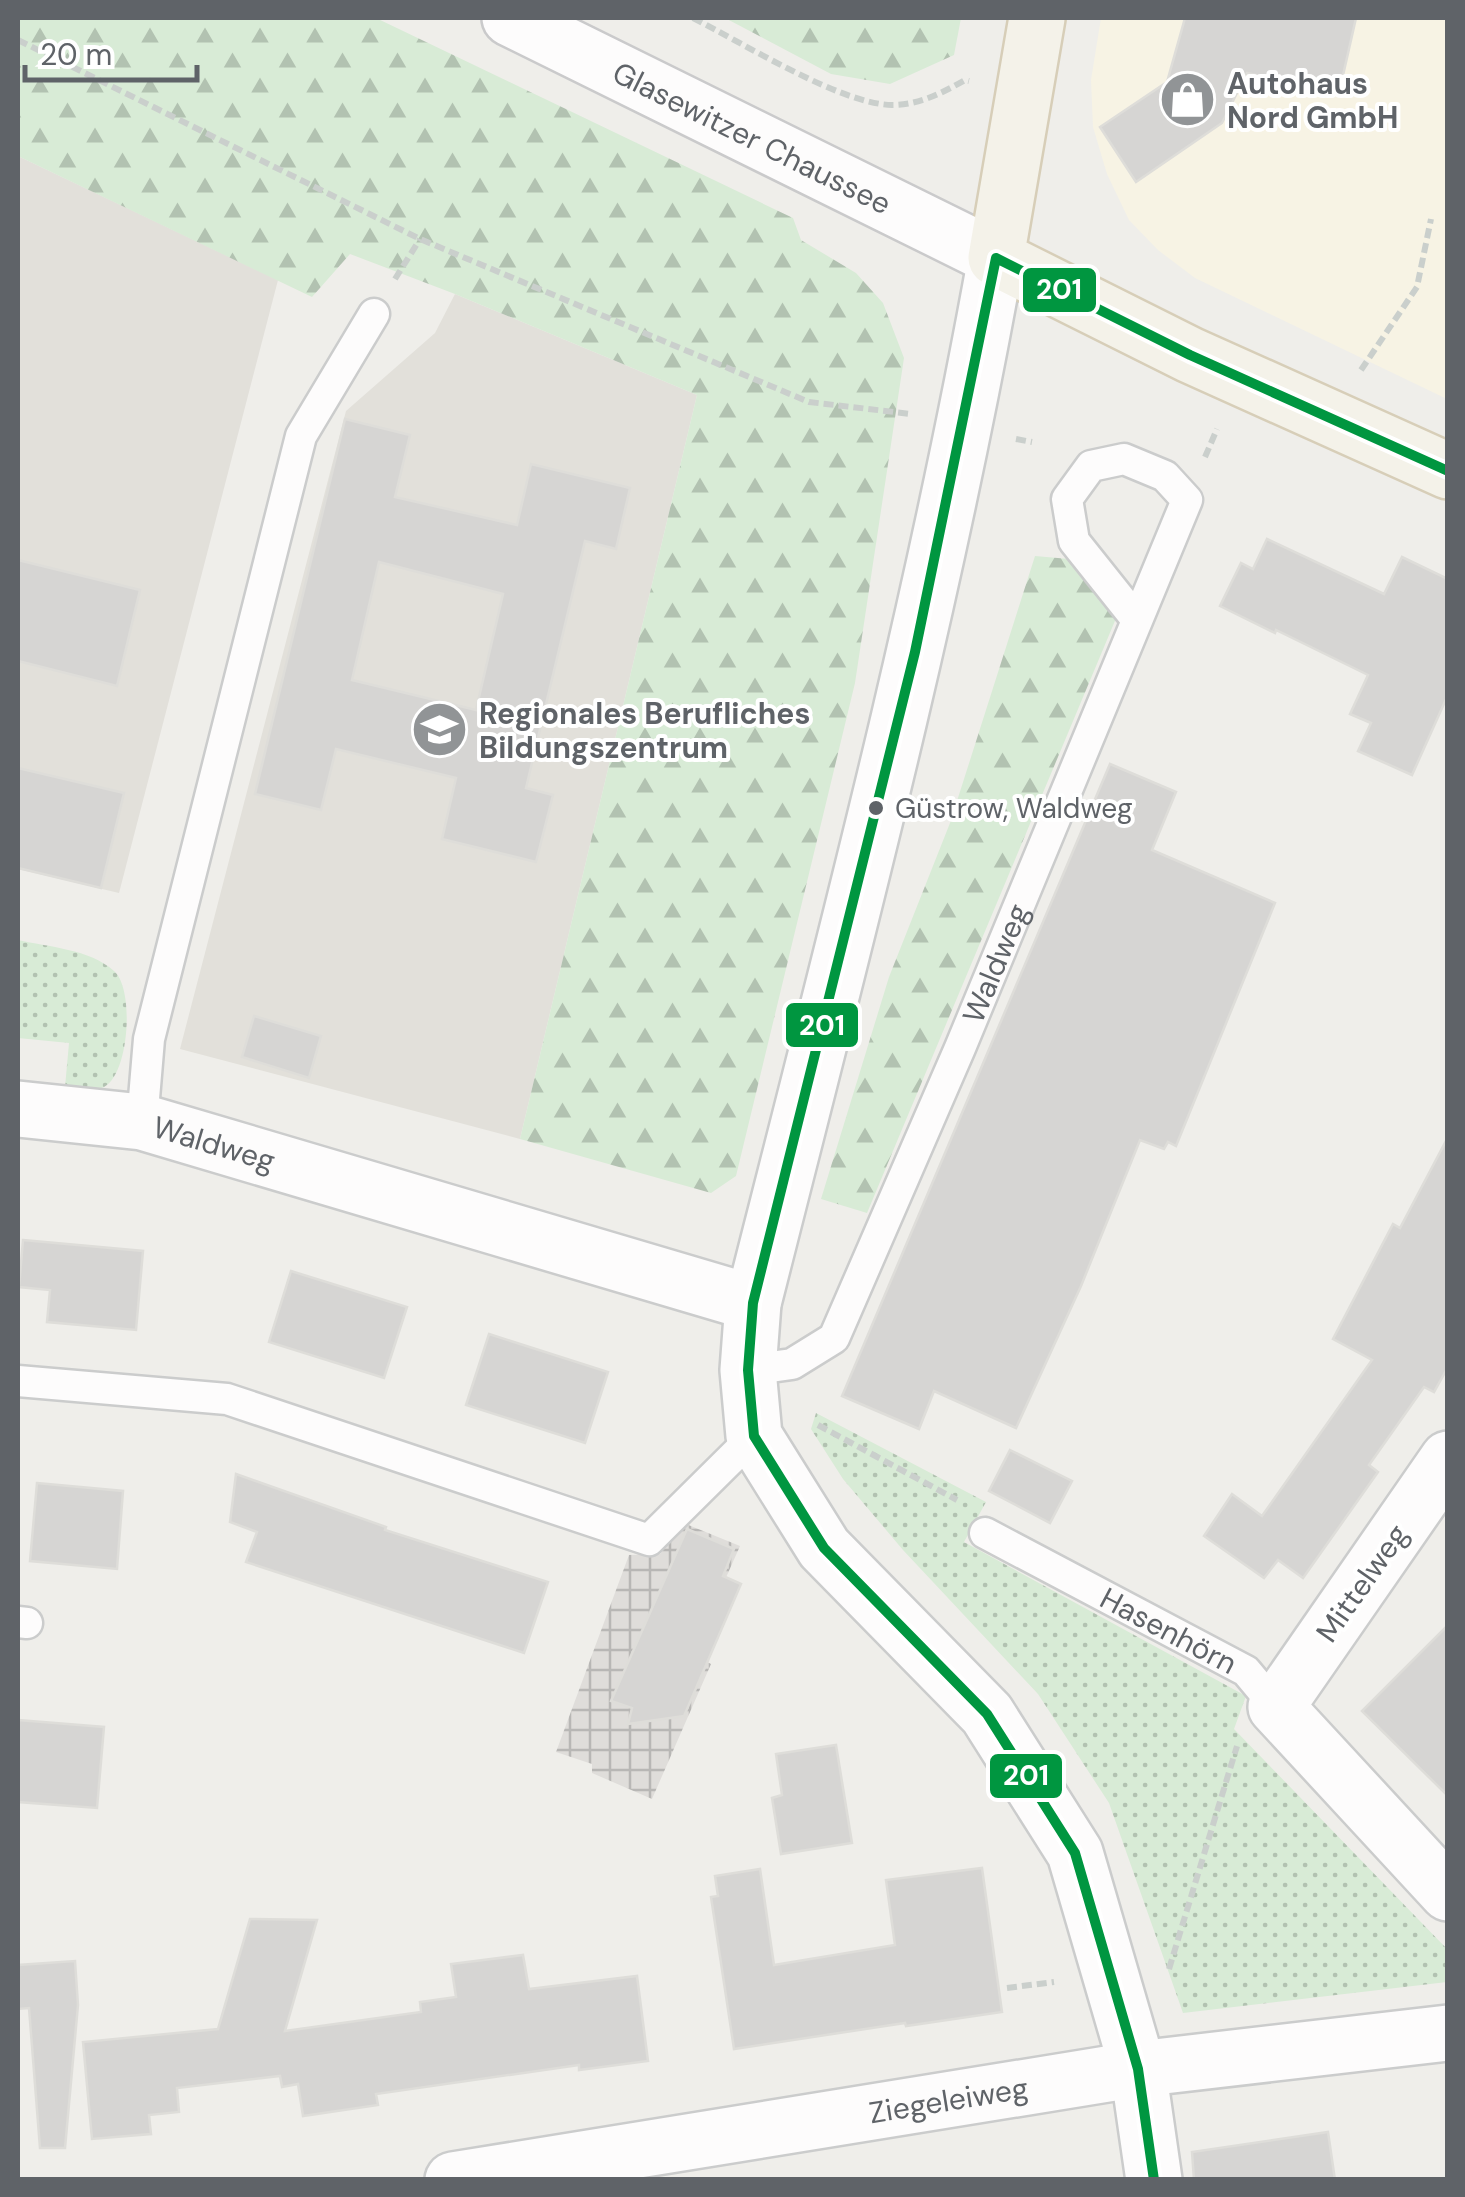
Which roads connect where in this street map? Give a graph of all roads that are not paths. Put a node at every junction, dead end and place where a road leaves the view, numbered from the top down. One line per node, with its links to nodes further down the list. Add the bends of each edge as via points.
1 (510, 18): 3 (street, Glasewitzer Chaussee)
2 (1038, 18): 3 (main road)
3 (996, 258): 5 (main road, via 1190,355); 9 (street, via 966,427 873,831)
4 (374, 314): 8 (lane, via 301,436 149,1039)
5 (1448, 471)
6 (1137, 620): 6 (lane, Waldweg, via 1186,500 1165,476 1124,459 1091,466 1067,499 1074,541); 10 (lane, Waldweg, via 834,1338 792,1364)
7 (18, 1109): 8 (street, Waldweg)
8 (142, 1122): 9 (street, Waldweg)
9 (753, 1302): 10 (street)
10 (748, 1370): 12 (street)
11 (18, 1381): 12 (lane, via 227,1399 649,1540)
12 (779, 1426): 18 (street, via 824,1548 987,1714 1075,1853)
13 (1448, 1459): 15 (street, Mittelweg)
14 (985, 1533): 15 (lane, Hasenhörn, via 1246,1671)
15 (1276, 1708): 16 (street, Hasenhörn)
16 (1448, 1893)
17 (1448, 2033): 18 (street, Ziegeleiweg)
18 (1138, 2069): 19 (street, Ziegeleiweg); 21 (street)
19 (527, 2174): 20 (street, Ziegeleiweg)
20 (453, 2180)
21 (1154, 2180)

